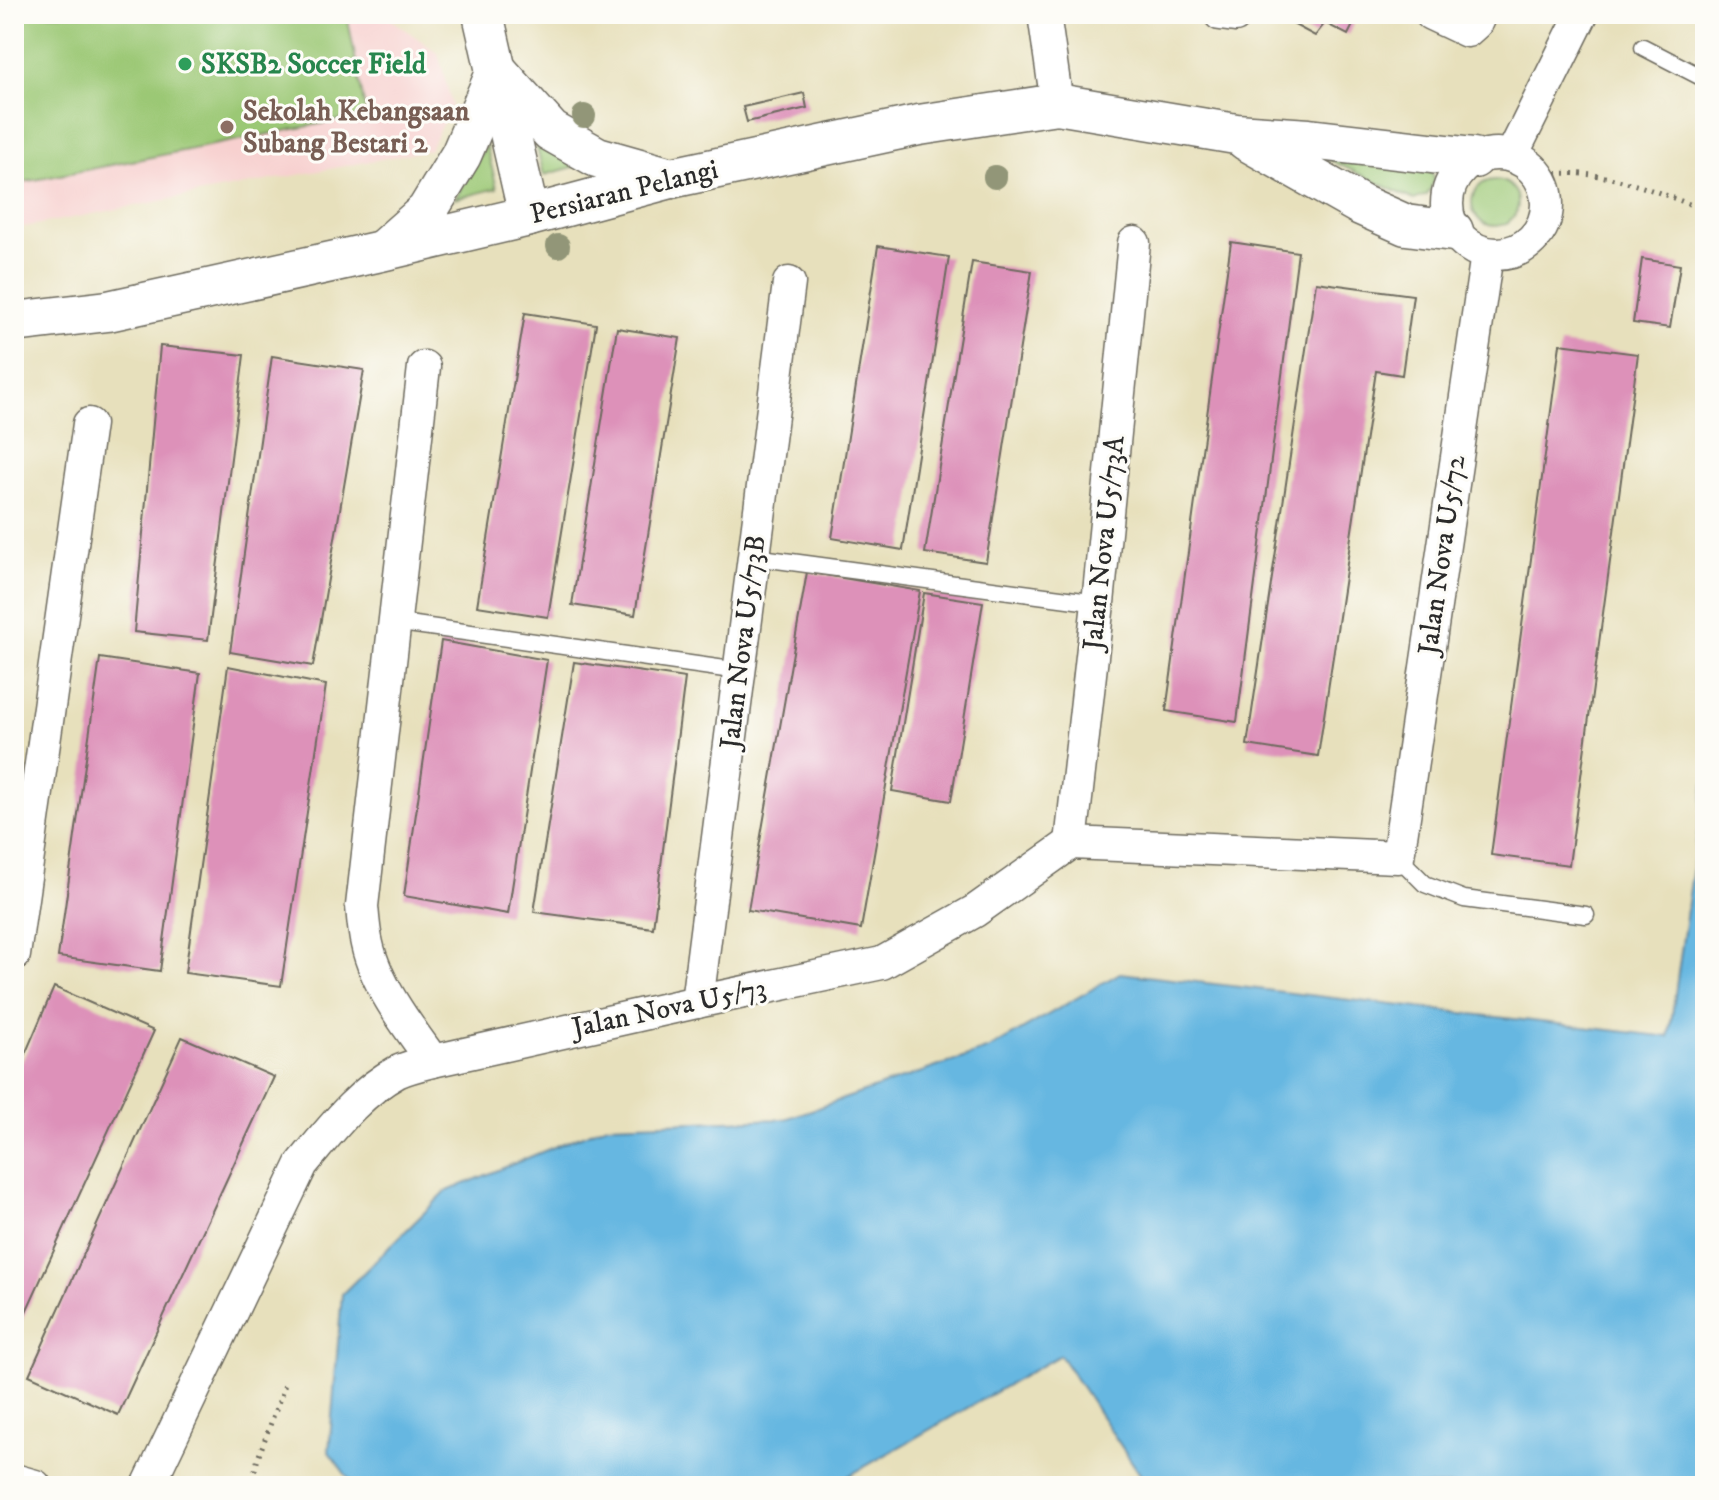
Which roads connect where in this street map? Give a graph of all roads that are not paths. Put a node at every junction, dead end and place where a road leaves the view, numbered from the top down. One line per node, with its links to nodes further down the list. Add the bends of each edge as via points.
1 (483, 14): 9 (street)
2 (1044, 14): 11 (street)
3 (1220, 14): 4 (street)
4 (1237, 14)
5 (1431, 14): 6 (street, via 1467,31)
6 (1480, 14)
7 (1582, 14): 13 (street)
8 (1643, 47): 10 (lane)
9 (497, 71): 14 (street, via 551,131 597,157); 15 (street); 18 (street, via 461,155 427,211)
10 (1705, 79)
11 (1057, 104): 12 (street, Persiaran Pelangi); 14 (street, Persiaran Pelangi, via 919,125)
12 (1236, 134): 13 (street); 16 (street, via 1361,205 1406,225)
13 (1493, 157): 16 (street, via 1460,168 1451,182 1446,198); 19 (street, via 1527,163 1539,175 1547,208 1534,238 1520,249)
14 (671, 178): 15 (street, Persiaran Pelangi)
15 (529, 216): 18 (street, Persiaran Pelangi)
16 (1453, 231): 19 (street)
17 (1134, 243): 25 (street, Jalan Nova U5/73A)
18 (381, 251): 21 (street, Persiaran Pelangi, via 108,311)
19 (1487, 254): 29 (street, Jalan Nova U5/72)
20 (789, 283): 24 (street, Jalan Nova U5/73B)
21 (14, 322)
22 (424, 367): 26 (street)
23 (89, 424): 31 (street)
24 (754, 557): 25 (lane); 27 (street, Jalan Nova U5/73B)
25 (1098, 603): 28 (street, Jalan Nova U5/73A)
26 (394, 622): 27 (lane); 33 (street, via 362,906 367,946 382,984)
27 (739, 671): 32 (street, Jalan Nova U5/73B)
28 (1071, 843): 29 (street); 32 (street, Jalan Nova U5/73, via 975,911 882,963)
29 (1398, 857): 30 (lane, via 1425,884 1464,899)
30 (1586, 915)
31 (14, 955)
32 (697, 1002): 33 (street, Jalan Nova U5/73)
33 (433, 1061): 36 (street, Jalan Nova U5/73, via 398,1071 367,1093 302,1164)
34 (14, 1480): 35 (street)
35 (35, 1486)
36 (148, 1486)

